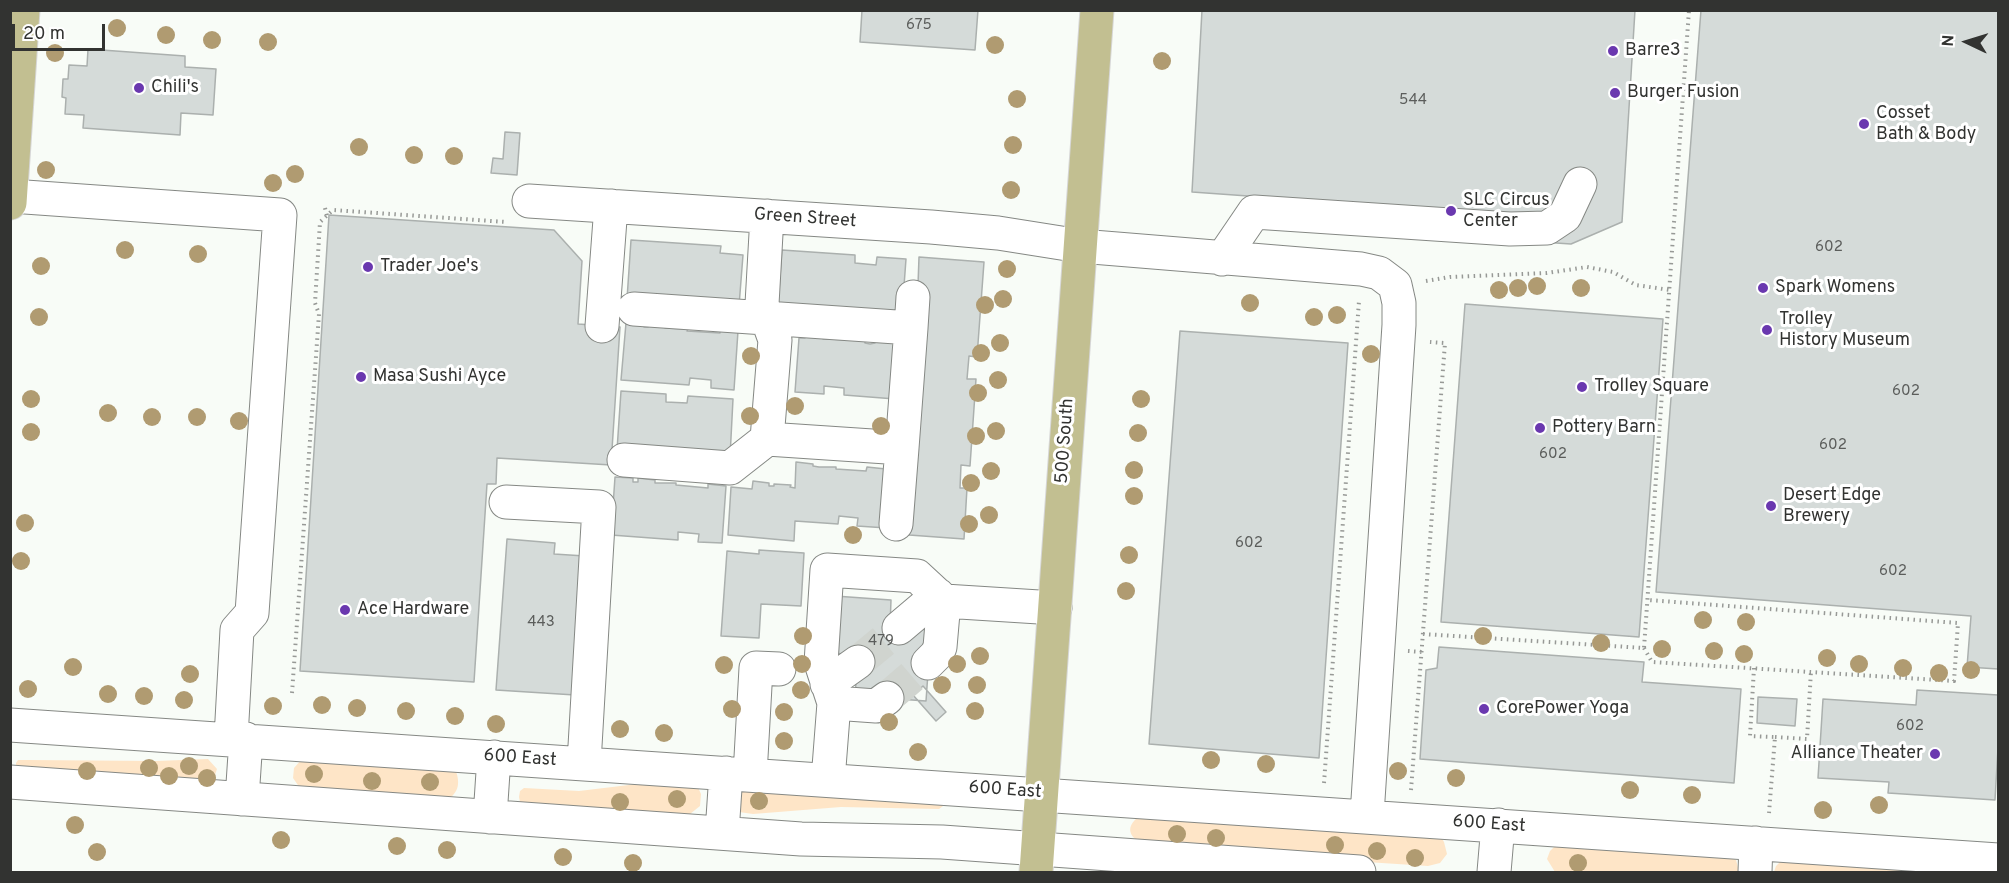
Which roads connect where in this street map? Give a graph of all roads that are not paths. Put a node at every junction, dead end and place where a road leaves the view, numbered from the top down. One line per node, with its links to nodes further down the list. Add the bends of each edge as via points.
1 (22, 10): 4 (main road)
2 (1097, 10): 9 (main road, 500 South)
3 (1580, 184): 10 (street, via 1565,216 1547,228 1510,229 1254,212)
4 (11, 196): 5 (main road); 28 (street, via 280,215 252,614 237,630)
5 (10, 204)
6 (611, 206): 7 (street, Green Street); 8 (street, Green Street); 13 (street)
7 (518, 212)
8 (767, 216): 9 (street, Green Street, via 998,233); 12 (street, via 762,304)
9 (1080, 246): 10 (street, Green Street); 20 (main road, 500 South)
10 (1222, 259): 36 (street, Green Street, via 1360,269 1415,285 1399,303)
11 (634, 309): 12 (street)
12 (767, 318): 14 (street, via 775,340); 15 (street, via 912,313)
13 (602, 326)
14 (767, 439): 15 (street); 16 (street, via 730,468)
15 (902, 448): 18 (street)
16 (624, 460)
17 (506, 502): 30 (street, via 599,507)
18 (896, 524)
19 (941, 598): 20 (street); 21 (street); 23 (street, via 940,647); 25 (street, via 917,576 827,570 821,663)
20 (1054, 608): 34 (main road, 500 South)
21 (899, 628)
22 (858, 662): 25 (street)
23 (928, 663)
24 (779, 669): 31 (street, via 756,668)
25 (830, 693): 26 (street, via 876,706); 32 (street)
26 (887, 698)
27 (10, 724): 28 (street, 600 East)
28 (238, 739): 29 (street, 600 East); 35 (street)
29 (494, 757): 30 (street, 600 East); 37 (street)
30 (584, 764): 31 (street, 600 East)
31 (738, 774): 32 (street, 600 East); 39 (street)
32 (828, 780): 34 (street, 600 East)
33 (10, 782): 35 (street)
34 (1042, 794): 36 (street, 600 East); 42 (main road, 500 South)
35 (242, 799): 37 (street)
36 (1367, 815): 38 (street, 600 East)
37 (490, 816): 39 (street)
38 (1498, 825): 40 (street, 600 East); 44 (street)
39 (722, 833): 42 (street, via 942,842)
40 (1760, 844): 41 (street, 600 East)
41 (1998, 860)
42 (1037, 861): 43 (street)
43 (1359, 873)
44 (1494, 873)

